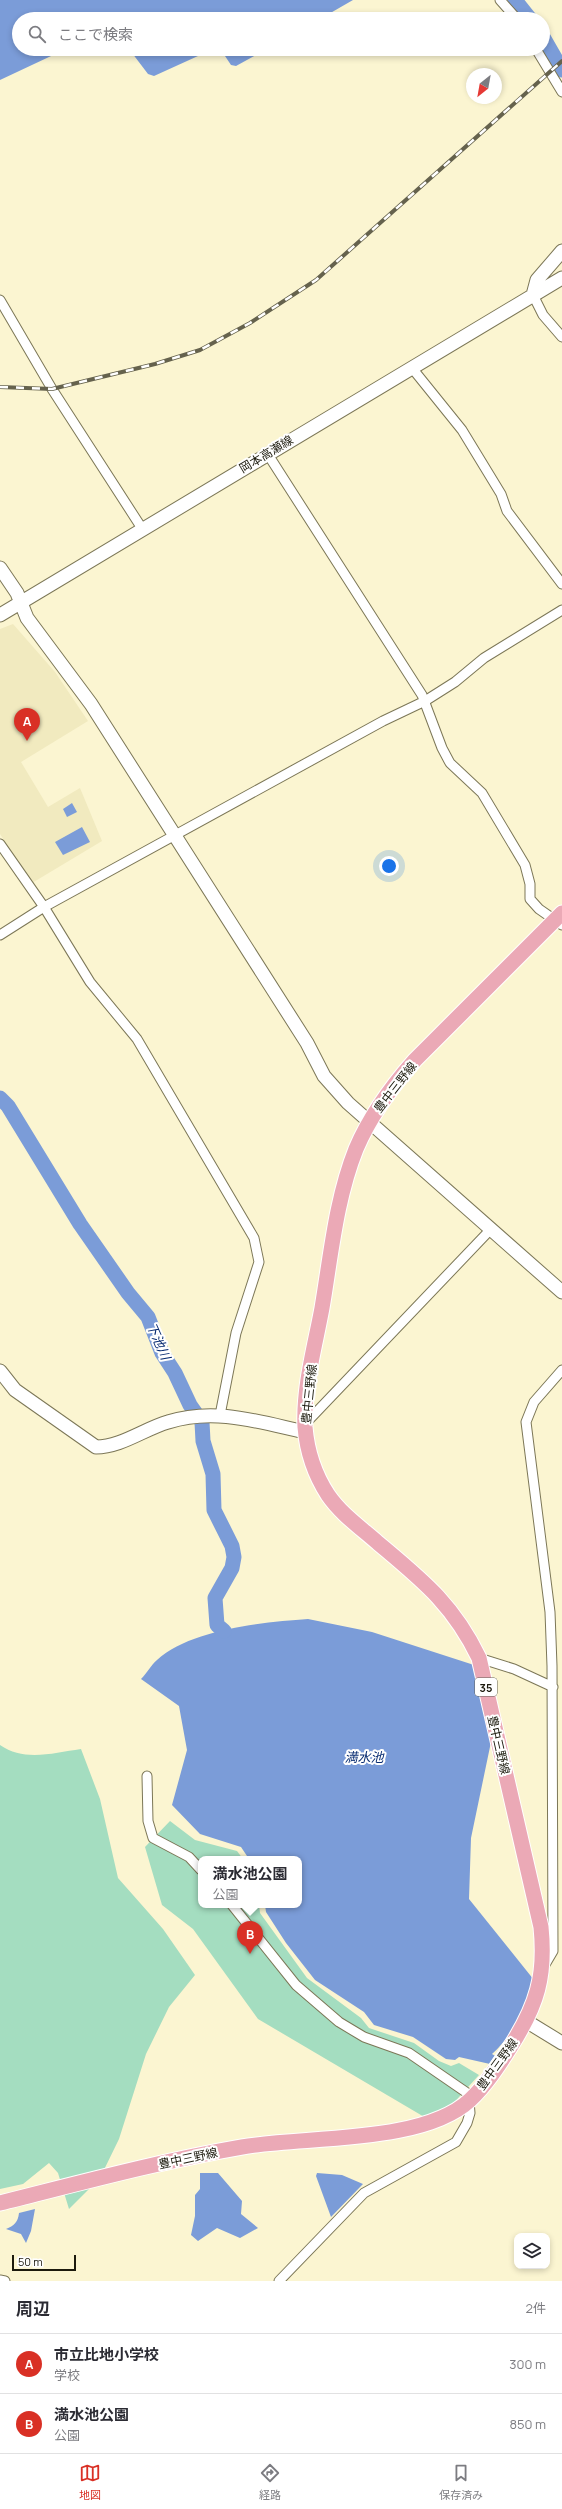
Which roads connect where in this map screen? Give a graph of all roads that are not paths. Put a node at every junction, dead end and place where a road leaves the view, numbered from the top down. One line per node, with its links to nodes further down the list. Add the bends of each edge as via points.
1 (500, 0): 2 (street)
2 (511, 12)
3 (540, 56): 4 (street)
4 (562, 92)
5 (562, 251): 7 (street, via 537,280)
6 (562, 278): 7 (street, 岡本高瀬線)
7 (533, 295): 9 (street, via 543,315); 10 (street, 岡本高瀬線)
8 (0, 300): 12 (street, via 52,389)
9 (562, 337)
10 (412, 368): 11 (street, 岡本高瀬線); 14 (street, via 462,430 500,494 507,511)
11 (266, 453): 12 (street, 岡本高瀬線); 18 (street)
12 (144, 530): 15 (street, 岡本高瀬線)
13 (0, 568): 15 (street, via 17,593)
14 (562, 584)
15 (20, 604): 17 (street, 岡本高瀬線); 19 (street, via 27,618 91,704)
16 (562, 610): 18 (street, via 484,658 455,682)
17 (0, 615)
18 (425, 701): 19 (street, via 383,721); 22 (street, via 450,763 482,794 525,865 530,884 530,899)
19 (175, 836): 21 (street); 24 (street, via 307,1043 324,1076)
20 (0, 844): 21 (street)
21 (44, 907): 23 (street); 29 (street, via 90,982 137,1039 254,1238 259,1262 236,1333)
22 (560, 919): 24 (main road, 豊中三野線 / 35, via 415,1060)
23 (0, 935)
24 (370, 1121): 25 (street); 30 (main road, 豊中三野線 / 35, via 357,1148 344,1190 310,1374)
25 (492, 1228): 26 (street); 30 (street)
26 (562, 1292)
27 (562, 1370): 32 (street, via 534,1402 526,1422 550,1612)
28 (0, 1371): 29 (street, via 15,1390 96,1447 109,1447 168,1422 204,1414)
29 (220, 1415): 30 (street)
30 (305, 1428): 31 (main road, 豊中三野線 / 35, via 313,1466 329,1497 346,1516 440,1598 461,1625)
31 (479, 1658): 32 (street, via 514,1669); 36 (main road, 豊中三野線 / 35, via 541,1927)
32 (552, 1687): 36 (street, via 553,1951)
33 (147, 1776): 34 (street, via 148,1821 153,1838 189,1857)
34 (198, 1867)
35 (234, 1908): 39 (street, via 296,1984 339,2022 364,2037 409,2053)
36 (542, 1969): 37 (main road, 豊中三野線 / 35, via 540,1985)
37 (526, 2021): 38 (street); 39 (main road, 豊中三野線 / 35, via 491,2076)
38 (562, 2043)
39 (471, 2099): 40 (main road, 豊中三野線 / 35, via 442,2118 408,2129 244,2146); 43 (street, via 467,2123 456,2142 364,2193)
40 (0, 2203)
41 (0, 2280): 42 (street)
42 (5, 2281)
43 (279, 2281)

